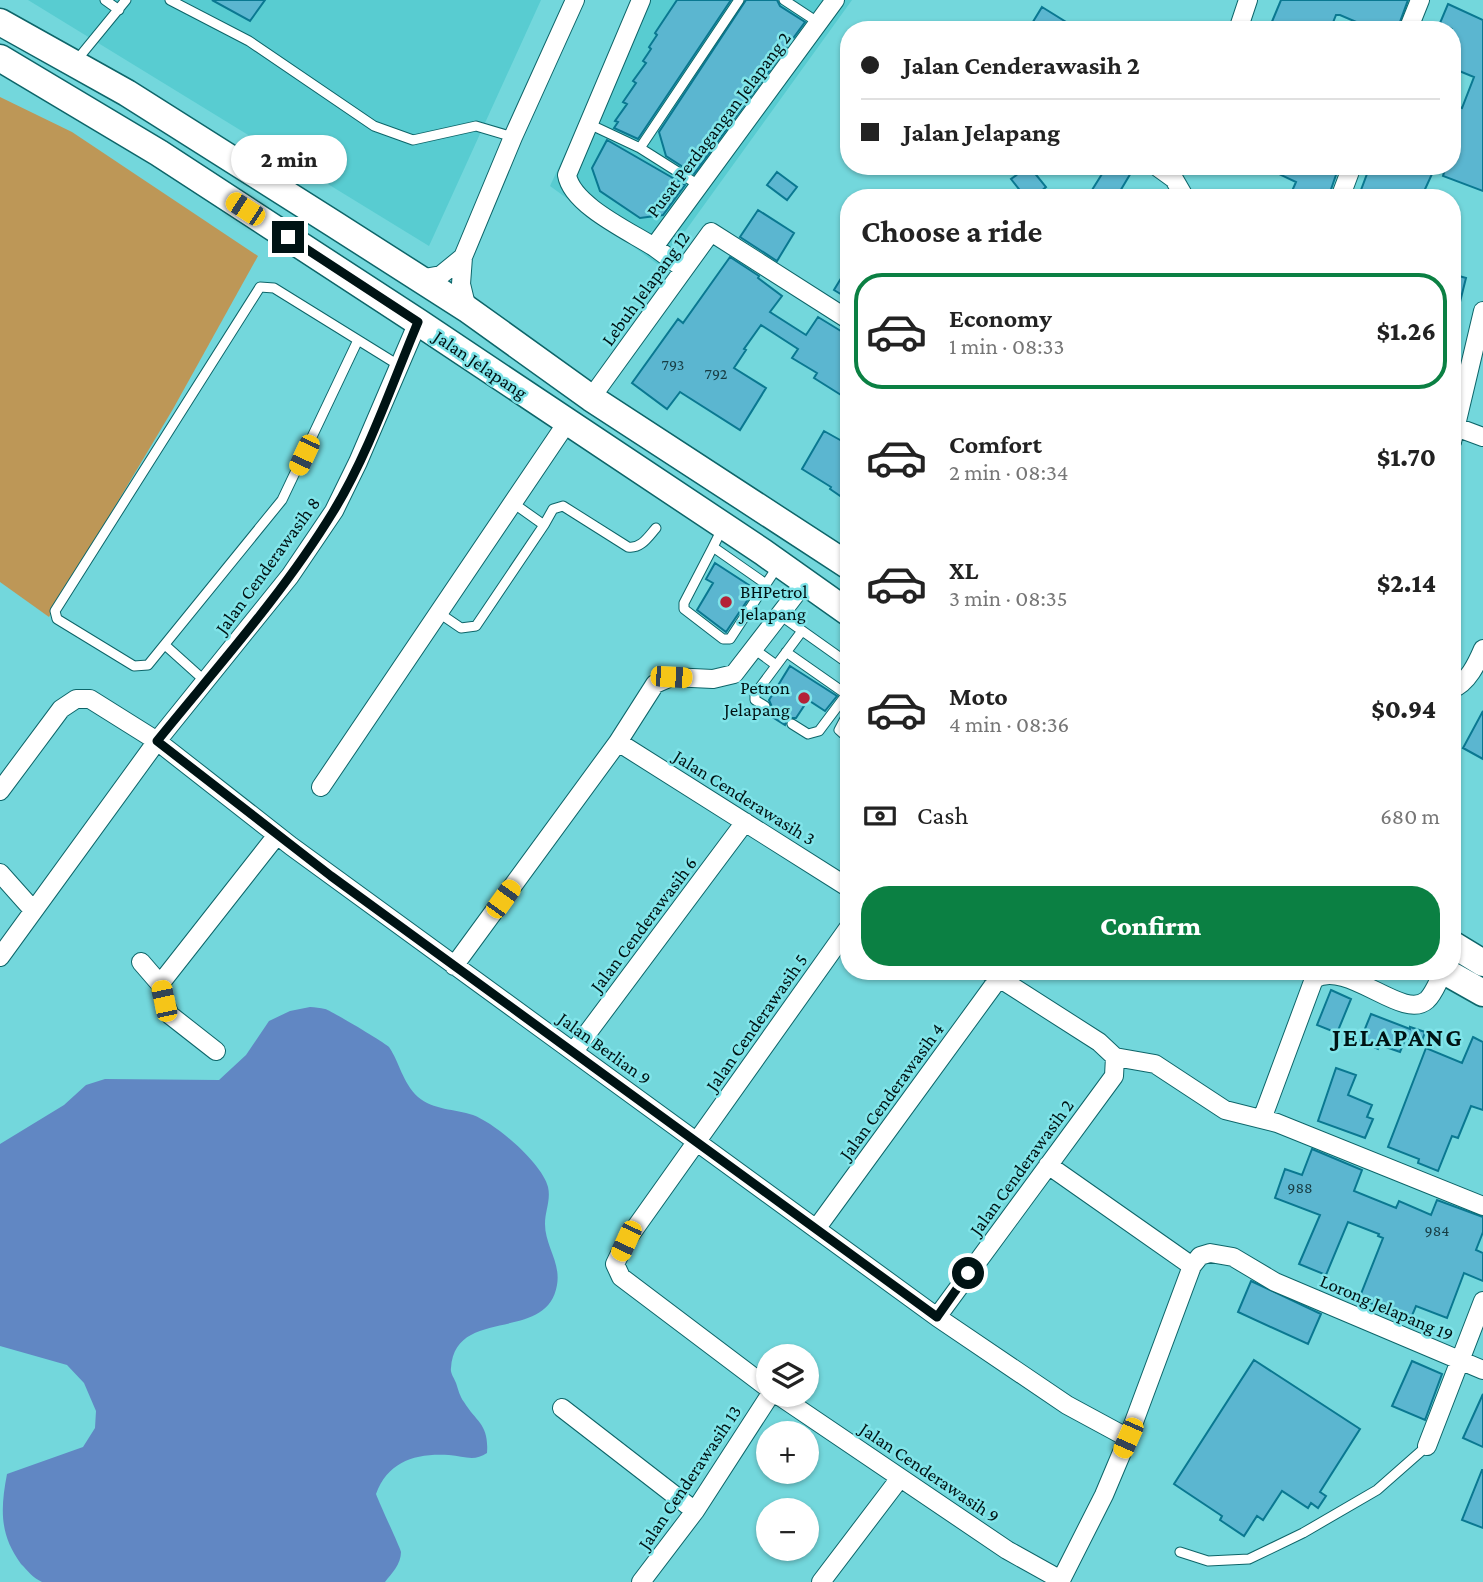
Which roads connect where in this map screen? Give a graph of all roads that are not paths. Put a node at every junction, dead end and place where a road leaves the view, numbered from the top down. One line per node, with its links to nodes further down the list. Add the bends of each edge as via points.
1 (106, 0): 11 (lane)
2 (126, 0): 11 (lane)
3 (170, 0): 19 (lane, via 249,41 374,126 413,140 476,126)
4 (575, 0): 19 (street)
5 (641, 0): 18 (street)
6 (740, 0): 20 (lane)
7 (784, 0): 15 (lane)
8 (835, 0): 15 (street, Pusat Perdagangan Jelapang 2)
9 (1248, 0): 12 (street)
10 (1420, 0): 13 (street)
11 (119, 10): 17 (lane)
12 (1241, 21)
13 (1412, 21)
14 (0, 22): 17 (main road, Jalan Jelapang)
15 (820, 23): 22 (street, Pusat Perdagangan Jelapang 2)
16 (0, 58): 31 (main road, Jalan Jelapang, via 159,153)
17 (75, 62): 27 (main road, Jalan Jelapang)
18 (589, 124): 20 (lane); 24 (street, Pusat Perdagangan Jelapang 2, via 567,174 568,182 595,210)
19 (513, 136): 25 (street)
20 (640, 148): 22 (lane)
21 (1168, 175): 23 (street)
22 (697, 184): 24 (street, Pusat Perdagangan Jelapang 2)
23 (1180, 189)
24 (654, 247): 26 (street)
25 (464, 257): 27 (street, via 441,275); 28 (street, via 461,284)
26 (684, 269): 30 (street, Lebuh Jelapang 12, via 711,232); 34 (street, Lebuh Jelapang 12)
27 (419, 279): 28 (main road, Jalan Jelapang)
28 (467, 309): 34 (main road, Jalan Jelapang)
29 (1483, 311): 35 (street)
30 (840, 314)
31 (418, 322): 33 (street, Jalan Cenderawasih 8); 36 (main road, Jalan Jelapang)
32 (358, 340): 33 (lane); 50 (lane, via 282,500); 50 (lane, via 274,288 260,287 55,611 57,619 134,666 148,665)
33 (400, 366): 56 (street, Jalan Cenderawasih 8, via 334,511 290,576)
34 (591, 398): 43 (main road, Jalan Jelapang)
35 (1461, 405)
36 (568, 421): 39 (street); 42 (main road, Jalan Jelapang)
37 (1461, 435): 38 (street)
38 (1483, 437)
39 (513, 503): 40 (lane); 47 (street)
40 (544, 525): 41 (lane, via 553,509 563,506 634,548); 47 (lane, via 476,626 461,628)
41 (656, 528)
42 (719, 536): 44 (main road, Jalan Jelapang); 44 (lane, via 684,603 684,609 714,633 730,639)
43 (840, 560)
44 (773, 574): 45 (main road, Jalan Jelapang)
45 (805, 582): 46 (main road, Jalan Jelapang); 48 (street)
46 (840, 607)
47 (439, 613): 64 (street)
48 (780, 615): 49 (lane); 51 (street)
49 (802, 631): 53 (lane); 54 (lane)
50 (165, 645): 56 (lane)
51 (754, 649): 55 (lane); 63 (street, via 734,674 713,680 671,677 654,684)
52 (1483, 649): 57 (street)
53 (786, 652): 55 (lane); 58 (lane)
54 (840, 658)
55 (776, 665): 60 (lane, via 754,697)
56 (205, 682): 62 (street, Jalan Cenderawasih 8)
57 (1461, 683)
58 (840, 688)
59 (840, 703): 61 (lane, via 819,731 808,734)
60 (765, 706)
61 (792, 724)
62 (157, 741): 65 (street, Jalan Berlian 9, via 90,699 76,699 61,709); 67 (street, Jalan Berlian 9); 70 (street, Jalan Cenderawasih 8)
63 (618, 742): 66 (street, Jalan Cenderawasih 3); 76 (street)
64 (321, 787)
65 (0, 791)
66 (745, 822): 69 (street, Jalan Cenderawasih 3); 86 (street, Jalan Cenderawasih 6)
67 (277, 835): 76 (street, Jalan Berlian 9); 83 (street)
68 (0, 873): 70 (street)
69 (840, 882)
70 (33, 910): 73 (street, Jalan Cenderawasih 8)
71 (840, 940): 89 (street, Jalan Cenderawasih 5)
72 (1461, 950): 75 (main road)
73 (0, 957)
74 (141, 962): 83 (street)
75 (1483, 963)
76 (454, 966): 86 (street, Jalan Berlian 9)
77 (990, 980): 92 (street, Jalan Cenderawasih 4)
78 (1002, 980): 87 (street)
79 (1314, 980): 88 (street)
80 (1351, 980): 81 (street, via 1415,1005 1427,1000)
81 (1439, 980)
82 (1460, 980): 84 (main road)
83 (160, 984): 85 (street, via 170,1015)
84 (1483, 993)
85 (216, 1051)
86 (574, 1051): 89 (street, Jalan Berlian 9)
87 (1115, 1057): 88 (street, via 1155,1064 1226,1110); 90 (street, Jalan Cenderawasih 2, via 1114,1076)
88 (1262, 1119): 91 (street)
89 (698, 1142): 92 (street, Jalan Berlian 9); 98 (street, via 626,1241 615,1264 621,1277)
90 (1048, 1165): 93 (street); 95 (street, Jalan Cenderawasih 2)
91 (1483, 1206)
92 (816, 1229): 95 (street, Jalan Berlian 9)
93 (1192, 1266): 96 (street, Lorong Jelapang 19, via 1200,1256 1233,1256 1275,1282); 102 (street)
94 (1483, 1301): 96 (street)
95 (937, 1317): 102 (street, Jalan Berlian 9, via 1067,1405)
96 (1459, 1360): 97 (street, Lorong Jelapang 19); 103 (street)
97 (1483, 1370)
98 (756, 1379)
99 (762, 1407): 105 (street, Jalan Cenderawasih 13)
100 (796, 1407): 104 (street, Jalan Cenderawasih 9)
101 (562, 1408): 105 (street)
102 (1128, 1438): 108 (street)
103 (1427, 1446): 106 (lane, via 1377,1490 1249,1559 1208,1561)
104 (900, 1478): 108 (street, Jalan Cenderawasih 9); 109 (street)
105 (695, 1511): 107 (street, Jalan Cenderawasih 13)
106 (1180, 1552)
107 (645, 1581)
108 (1061, 1581)
109 (821, 1582)

